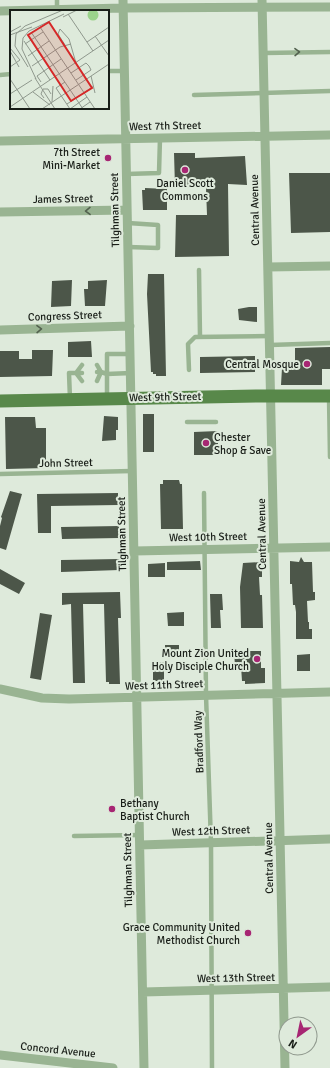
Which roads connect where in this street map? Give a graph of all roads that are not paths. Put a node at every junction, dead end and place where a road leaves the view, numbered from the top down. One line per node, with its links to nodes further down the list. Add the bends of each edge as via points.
1 (123, 4): 2 (street); 3 (street); 8 (street, Tilghman Street)
2 (263, 4): 4 (street); 7 (street, Central Avenue)
3 (57, 5): 5 (street)
4 (330, 6)
5 (0, 11)
6 (330, 52): 7 (lane, one-way to 6)
7 (264, 53): 13 (street, Central Avenue)
8 (125, 71): 9 (lane); 18 (street, Tilghman Street)
9 (109, 72)
10 (10, 74): 11 (lane)
11 (0, 75)
12 (330, 91): 13 (lane)
13 (264, 92): 14 (lane); 16 (street, Central Avenue)
14 (194, 95)
15 (330, 135): 16 (street, West 7th Street)
16 (265, 136): 17 (street, West 7th Street); 26 (street, Central Avenue)
17 (160, 138): 18 (street, West 7th Street); 20 (lane, via 159,172)
18 (126, 139): 19 (street, West 7th Street); 20 (street, Tilghman Street)
19 (0, 142)
20 (127, 174): 21 (street, Tilghman Street)
21 (127, 210): 22 (street, James Street, one-way to 22); 23 (street, Tilghman Street)
22 (0, 212)
23 (128, 223): 24 (street, Tilghman Street); 24 (lane, via 158,225 158,248)
24 (128, 247): 28 (street, Tilghman Street)
25 (330, 266): 26 (street)
26 (268, 267): 31 (street, Central Avenue)
27 (199, 270): 30 (lane)
28 (130, 326): 29 (street, Congress Street, one-way to 28); 33 (street, Tilghman Street)
29 (0, 330)
30 (200, 337): 31 (lane); 36 (lane, via 196,337 188,344)
31 (270, 340): 32 (lane); 44 (street, Central Avenue)
32 (330, 343)
33 (130, 354): 40 (street, Tilghman Street); 41 (lane, via 107,354)
34 (82, 365): 38 (lane)
35 (97, 365): 37 (lane)
36 (189, 370)
37 (99, 372): 41 (lane); 42 (lane)
38 (76, 373): 39 (lane); 43 (lane); 48 (lane, via 69,373)
39 (82, 373)
40 (131, 373): 41 (lane); 47 (street, Tilghman Street)
41 (107, 374): 46 (lane)
42 (97, 380)
43 (82, 381)
44 (271, 396): 45 (main road, West 9th Street); 47 (main road, West 9th Street); 57 (street, Central Avenue)
45 (329, 396): 52 (lane)
46 (107, 398): 47 (main road, West 9th Street); 48 (main road, West 9th Street)
47 (131, 398): 53 (street, Tilghman Street)
48 (70, 399): 49 (main road, West 9th Street)
49 (0, 400)
50 (187, 422): 51 (lane)
51 (216, 422)
52 (330, 455)
53 (132, 471): 54 (lane, John Street); 59 (street, Tilghman Street)
54 (0, 474)
55 (204, 493): 58 (lane, Bradford Way)
56 (330, 547): 57 (street, West 10th Street)
57 (274, 548): 58 (street, West 10th Street); 62 (street, Central Avenue)
58 (204, 549): 59 (street, West 10th Street); 63 (lane, Bradford Way)
59 (134, 551): 64 (street, Tilghman Street)
60 (0, 689): 64 (street, West 11th Street, via 42,698)
61 (330, 692): 62 (street, West 11th Street)
62 (277, 694): 63 (street, West 11th Street); 68 (street, Central Avenue)
63 (206, 695): 64 (street, West 11th Street); 69 (lane, Bradford Way)
64 (137, 698): 67 (street, Tilghman Street)
65 (74, 836): 67 (lane)
66 (330, 839): 68 (street, West 12th Street)
67 (140, 840): 69 (street, West 12th Street); 73 (street, Tilghman Street)
68 (280, 840): 69 (street, West 12th Street); 71 (street, Central Avenue)
69 (211, 843): 72 (lane, Bradford Way)
70 (330, 987): 71 (street, West 13th Street)
71 (283, 989): 72 (street, West 13th Street); 78 (street, Central Avenue)
72 (210, 990): 73 (street, West 13th Street); 77 (lane, Bradford Way, via 213,1014)
73 (144, 992): 76 (street, Tilghman Street)
74 (0, 1055): 75 (street, Concord Avenue)
75 (113, 1068)
76 (144, 1068)
77 (212, 1068)
78 (285, 1068)

